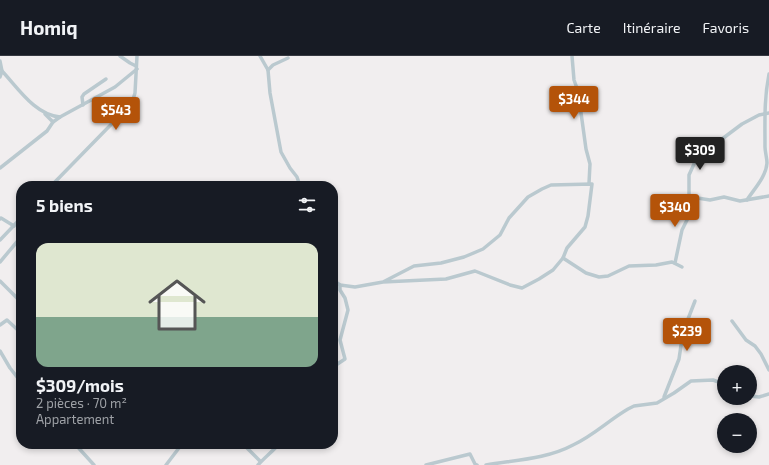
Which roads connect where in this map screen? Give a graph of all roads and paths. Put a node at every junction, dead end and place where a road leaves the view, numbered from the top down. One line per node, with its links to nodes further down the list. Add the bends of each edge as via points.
1 (2, 56): 7 (street)
2 (120, 56): 8 (street)
3 (137, 56): 8 (street)
4 (260, 56): 9 (street)
5 (572, 56): 22 (street, via 590,164)
6 (288, 58): 9 (street)
7 (0, 61): 10 (street)
8 (137, 67): 14 (street, via 114,88); 20 (street, via 132,102)
9 (268, 70): 21 (street, via 281,152)
10 (2, 71): 12 (street); 15 (street)
11 (769, 74): 16 (street, via 765,92)
12 (0, 77)
13 (106, 79): 14 (street, via 84,94)
14 (82, 105): 17 (street)
15 (43, 112): 17 (street); 18 (street)
16 (767, 113): 24 (street, via 742,124 722,139 703,144 689,175); 25 (street, via 767,162 760,182)
17 (60, 117): 18 (street)
18 (53, 122): 19 (street, via 47,131)
19 (0, 168)
20 (56, 181)
21 (298, 181)
22 (589, 183): 31 (street, via 592,184 585,227); 36 (street, via 542,189 528,197 509,218 500,234 483,250 441,263 414,266)
23 (769, 196): 25 (street)
24 (691, 197): 25 (street); 33 (street, via 690,214 682,230)
25 (747, 200)
26 (0, 219): 28 (street)
27 (16, 224): 28 (street)
28 (14, 226): 29 (street)
29 (0, 240)
30 (16, 243): 32 (street)
31 (562, 258): 33 (street, via 586,273 599,277 608,276 629,266); 36 (street, via 548,274 522,288 475,271 446,279)
32 (0, 262)
33 (675, 263): 34 (street)
34 (682, 267)
35 (0, 281): 38 (street)
36 (383, 282): 37 (street, via 362,286)
37 (340, 286): 44 (street, via 348,310 340,340 345,359)
38 (16, 297)
39 (695, 302): 49 (street, via 684,325 679,359)
40 (732, 321): 45 (street, via 746,340 755,346)
41 (0, 325): 42 (street, via 7,320)
42 (16, 328)
43 (0, 351): 46 (street)
44 (338, 364)
45 (769, 370)
46 (16, 376)
47 (717, 381): 49 (street, via 696,380)
48 (769, 394): 50 (street)
49 (664, 397): 61 (street, via 657,403 628,409 580,442 553,454)
50 (757, 397)
51 (80, 449): 56 (street)
52 (178, 449): 57 (street)
53 (248, 449): 55 (street)
54 (274, 449): 55 (street)
55 (260, 461): 58 (street)
56 (94, 465)
57 (166, 465)
58 (258, 465)
59 (426, 465): 60 (street, via 470,454)
60 (477, 465)
61 (486, 465)

